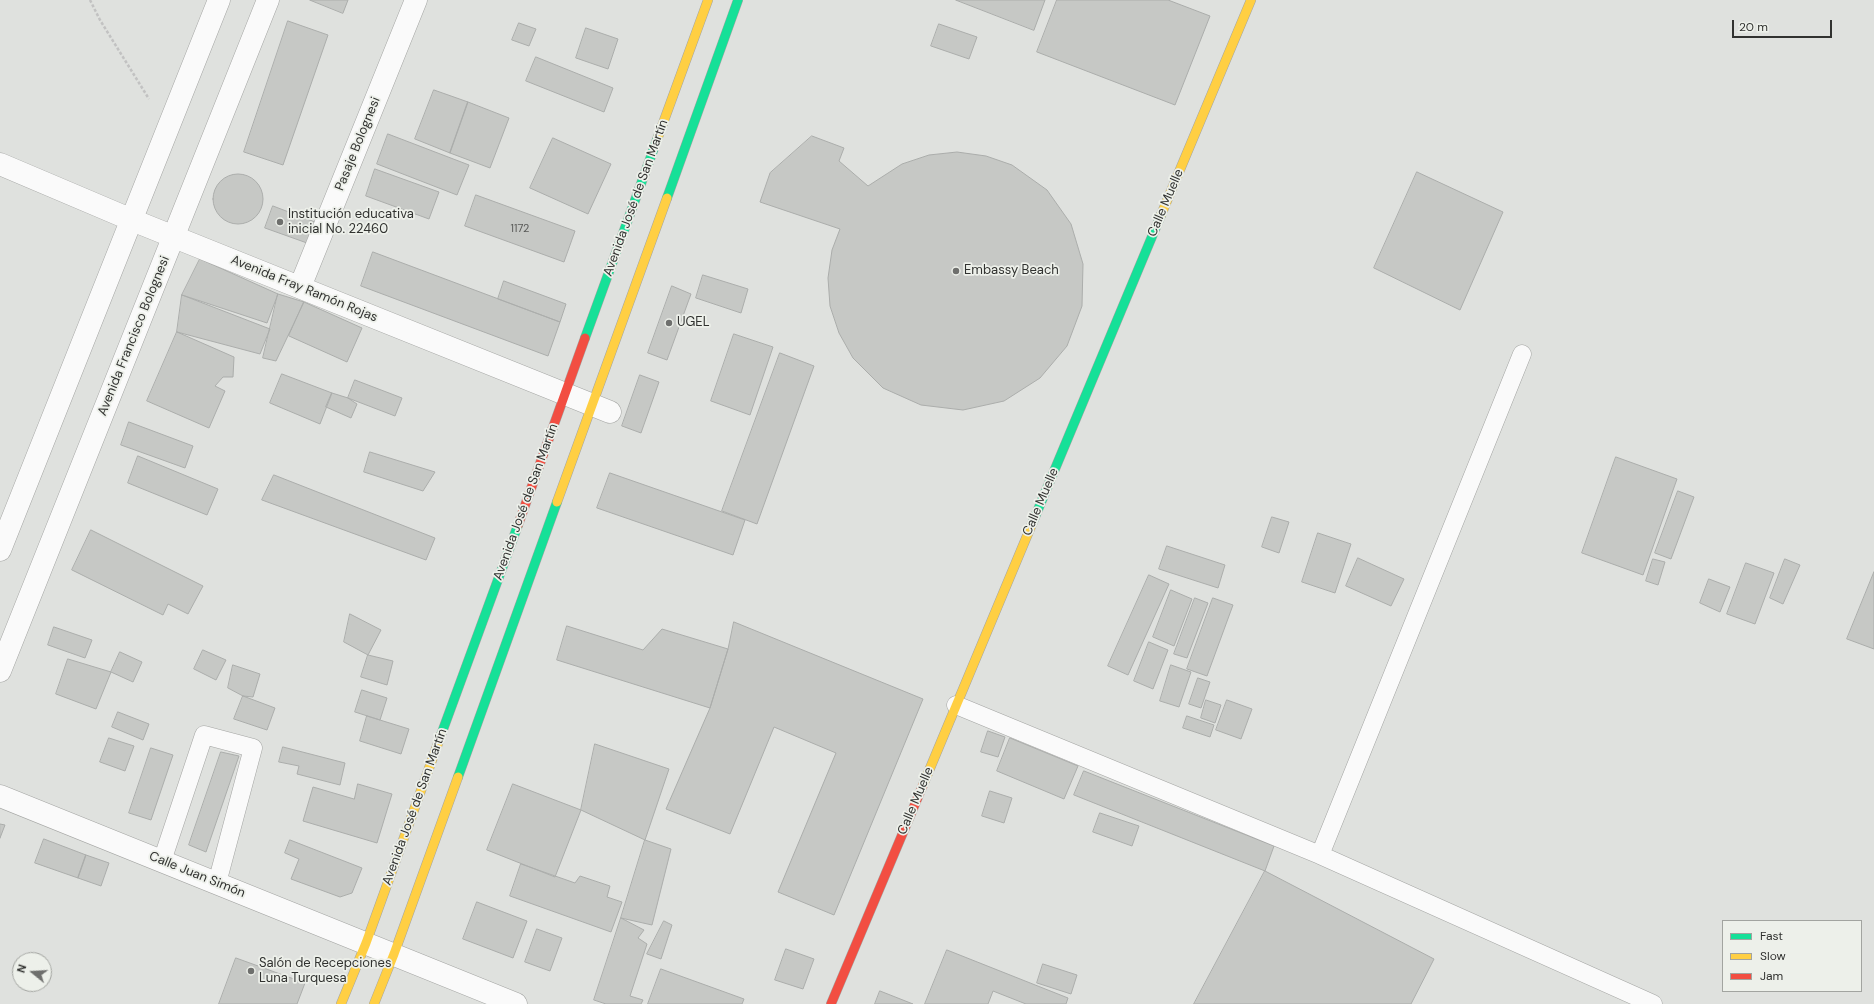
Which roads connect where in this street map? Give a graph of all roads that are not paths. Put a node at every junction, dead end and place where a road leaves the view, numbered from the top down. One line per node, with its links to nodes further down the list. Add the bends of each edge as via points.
1 (219, 0): 8 (street)
2 (268, 0): 9 (street, Avenida Francisco Bolognesi)
3 (416, 0): 10 (street, Pasaje Bolognesi)
4 (708, 0): 12 (main road, Avenida José de San Martín)
5 (738, 0): 13 (main road)
6 (1251, 0): 16 (main road, Calle Muelle)
7 (0, 164): 8 (street, Avenida Fray Ramón Rojas)
8 (132, 220): 9 (street, Avenida Fray Ramón Rojas); 14 (street)
9 (174, 236): 10 (street, Avenida Fray Ramón Rojas); 15 (street, Avenida Francisco Bolognesi)
10 (300, 288): 12 (street, Avenida Fray Ramón Rojas)
11 (1522, 354): 18 (lane)
12 (565, 394): 13 (street, Avenida Fray Ramón Rojas); 21 (main road, Avenida José de San Martín)
13 (601, 408): 22 (main road)
14 (0, 550)
15 (0, 672)
16 (956, 705): 18 (lane); 26 (main road, Calle Muelle)
17 (0, 796): 19 (street, Calle Juan Simón)
18 (1320, 855): 27 (lane)
19 (162, 861): 20 (street, Calle Juan Simón); 20 (lane, via 204,734 253,748)
20 (217, 883): 21 (street, Calle Juan Simón)
21 (366, 943): 22 (street, Calle Juan Simón); 23 (main road, Avenida José de San Martín)
22 (394, 954): 24 (main road); 25 (street, Calle Juan Simón)
23 (341, 1004)
24 (374, 1004)
25 (516, 1004)
26 (831, 1004)
27 (1653, 1004)

